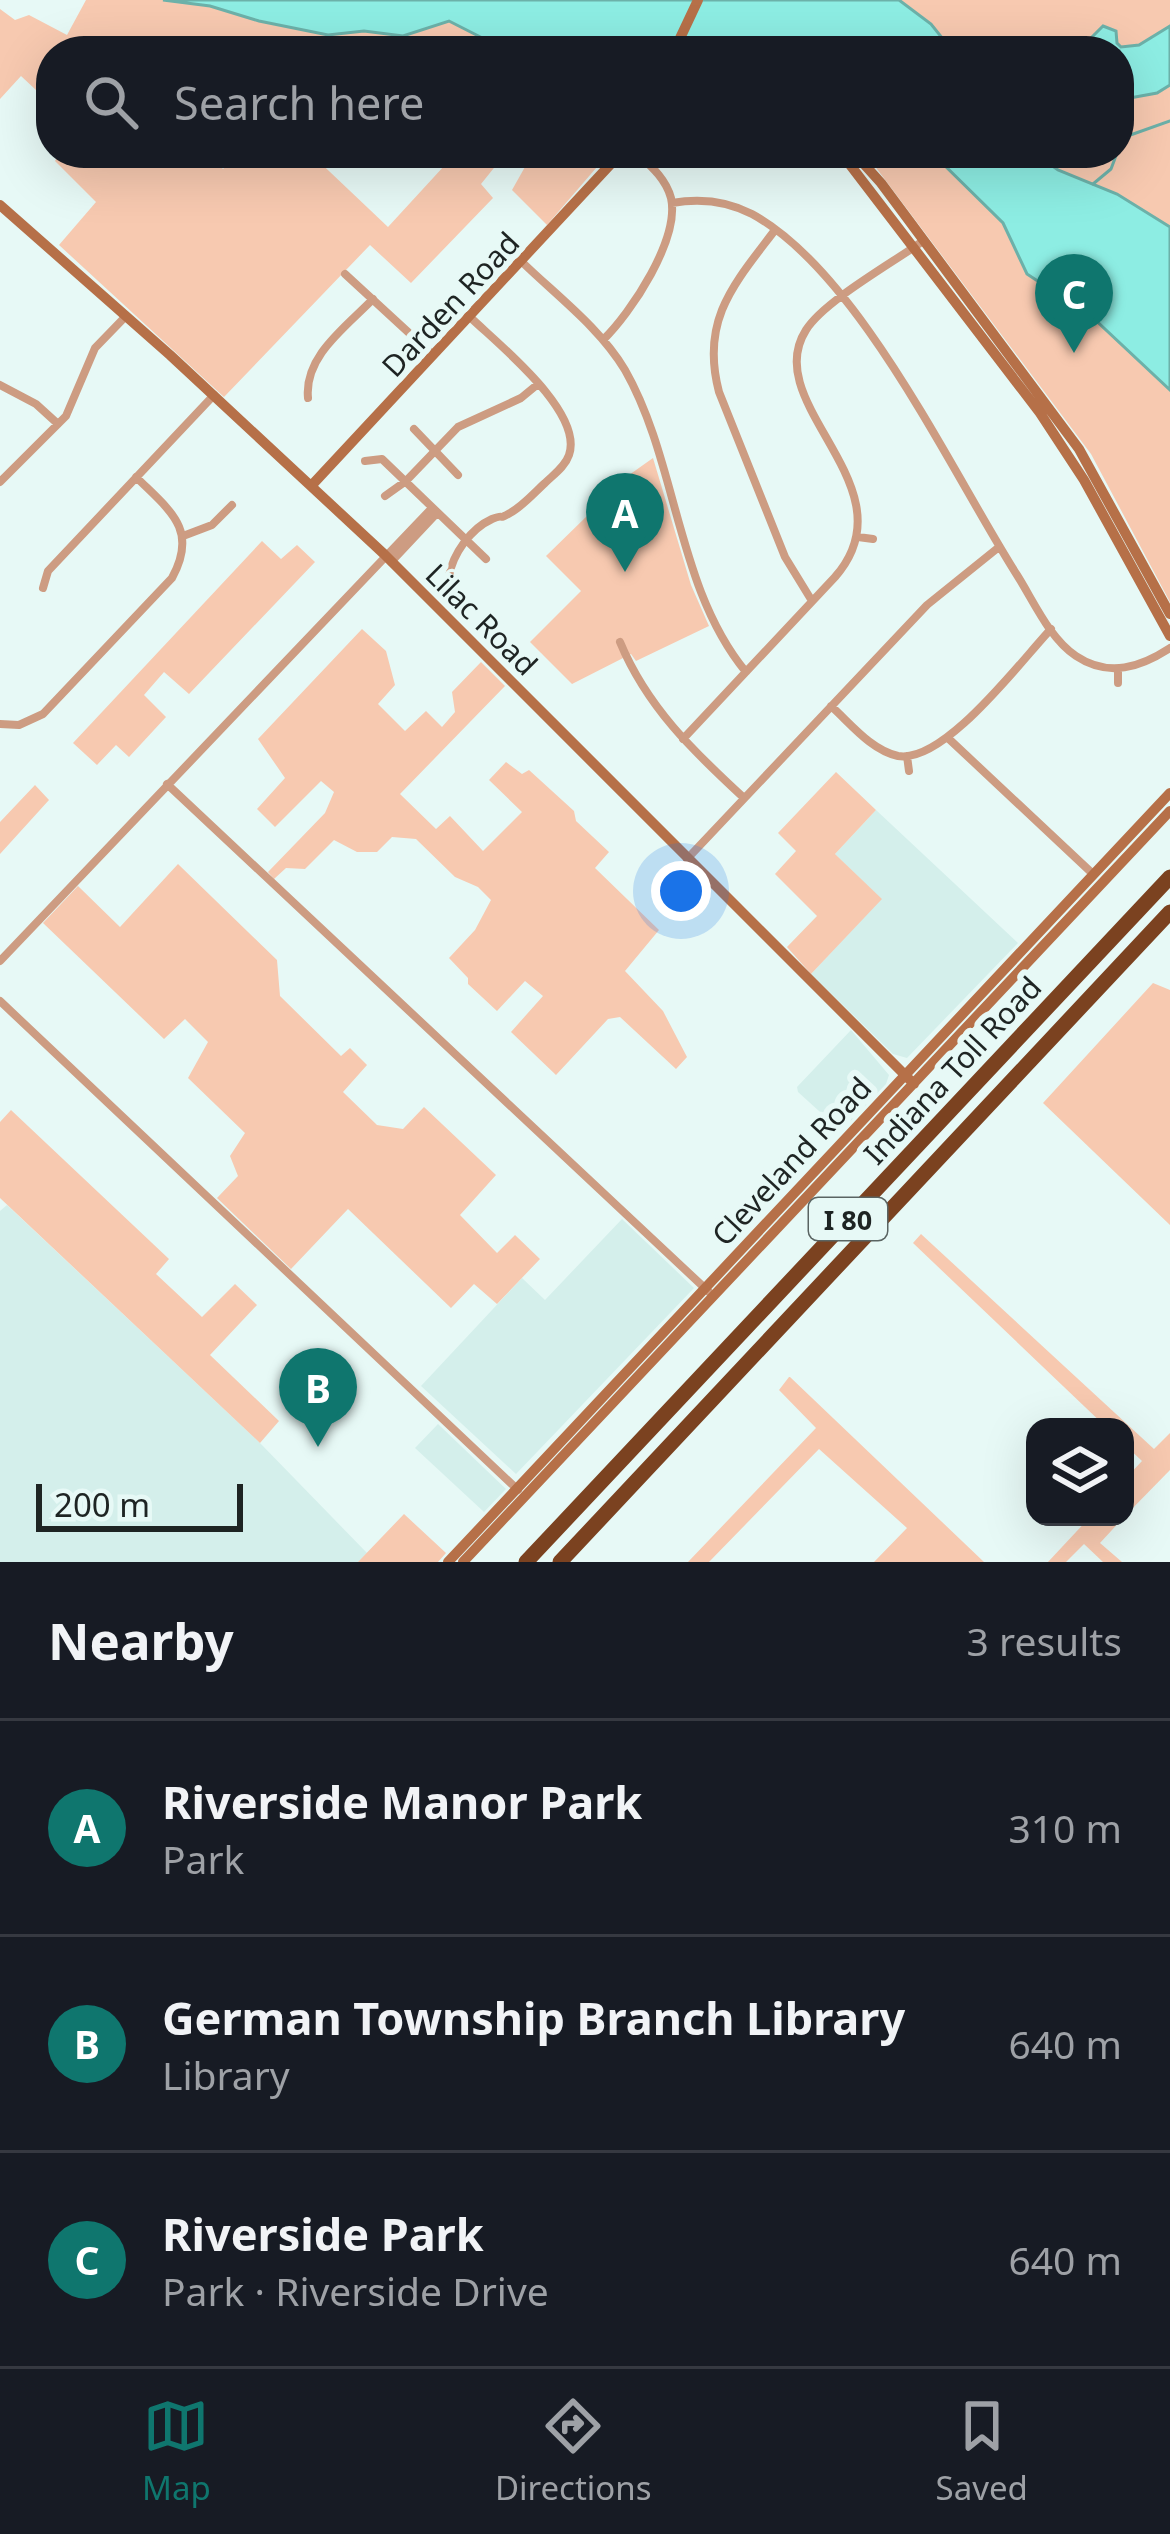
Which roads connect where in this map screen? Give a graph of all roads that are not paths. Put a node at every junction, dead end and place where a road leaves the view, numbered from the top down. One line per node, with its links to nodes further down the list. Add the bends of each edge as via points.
1 (698, 0): 2 (street)
2 (681, 36)
3 (607, 168): 11 (street, Darden Road)
4 (651, 168): 7 (street)
5 (854, 168): 10 (street)
6 (865, 168): 10 (street)
7 (672, 203): 9 (street, via 724,203); 17 (street, via 641,293)
8 (0, 205): 15 (street, Lilac Road)
9 (775, 230): 13 (street); 44 (street, via 722,307 713,364 785,557)
10 (919, 244): 13 (street); 45 (street, via 1079,449); 47 (street, via 1084,480)
11 (522, 262): 16 (street, Darden Road); 17 (street)
12 (345, 274): 14 (street)
13 (842, 298): 36 (street, via 807,328 797,364 854,495); 39 (street, via 906,388)
14 (373, 299): 18 (street); 22 (street, via 313,364)
15 (126, 316): 21 (street, Lilac Road); 23 (street, via 95,348)
16 (470, 317): 18 (street, Darden Road); 19 (street)
17 (603, 340): 51 (street, via 639,400 705,598)
18 (434, 356): 31 (street, Darden Road)
19 (538, 384): 25 (street); 38 (street, via 567,427 568,458 522,505)
20 (0, 386): 23 (street)
21 (214, 395): 28 (street); 31 (street, Lilac Road)
22 (308, 398)
23 (58, 424): 30 (street)
24 (414, 429): 25 (street)
25 (435, 448): 27 (street); 29 (street)
26 (365, 461): 29 (street, via 382,459)
27 (458, 475)
28 (136, 478): 35 (street); 43 (street, via 48,571)
29 (406, 481): 32 (street); 34 (street)
30 (0, 482)
31 (312, 485): 40 (street, Lilac Road)
32 (385, 496)
33 (232, 506): 35 (street)
34 (434, 510): 38 (street); 40 (street)
35 (183, 536): 54 (street, via 172,578 47,711)
36 (858, 537): 37 (street); 44 (street, via 846,565)
37 (873, 539)
38 (467, 541): 41 (street); 42 (street)
39 (999, 547): 46 (street); 53 (street, via 927,605)
40 (388, 558): 59 (street); 63 (street, Lilac Road)
41 (486, 559)
42 (449, 576)
43 (43, 588)
44 (812, 601): 51 (street)
45 (1170, 614)
46 (1051, 629): 50 (street, via 1075,656); 55 (street)
47 (1170, 636)
48 (620, 642): 56 (street, via 640,685)
49 (1170, 647): 50 (street)
50 (1118, 669): 52 (street)
51 (746, 672): 56 (street)
52 (1118, 683)
53 (832, 706): 57 (street, via 877,747); 61 (street)
54 (1, 727)
55 (949, 739): 57 (street); 65 (street)
56 (682, 740): 61 (street)
57 (907, 756): 58 (street)
58 (909, 771)
59 (167, 784): 67 (street); 70 (street)
60 (1170, 793): 65 (street, Cleveland Road)
61 (744, 798): 63 (street)
62 (1170, 811): 65 (street, Cleveland Road)
63 (687, 859): 69 (street, Lilac Road)
64 (1170, 877): 74 (highway, Indiana Toll Road / I 80)
65 (1098, 879): 69 (street, Cleveland Road)
66 (1170, 912): 75 (highway, Indiana Toll Road / I 80)
67 (0, 961)
68 (0, 1001): 71 (street)
69 (909, 1080): 70 (street, Cleveland Road)
70 (709, 1292): 71 (street, Cleveland Road)
71 (521, 1492): 72 (street, Cleveland Road); 73 (street, Cleveland Road)
72 (448, 1562)
73 (463, 1562)
74 (526, 1562)
75 (560, 1562)

